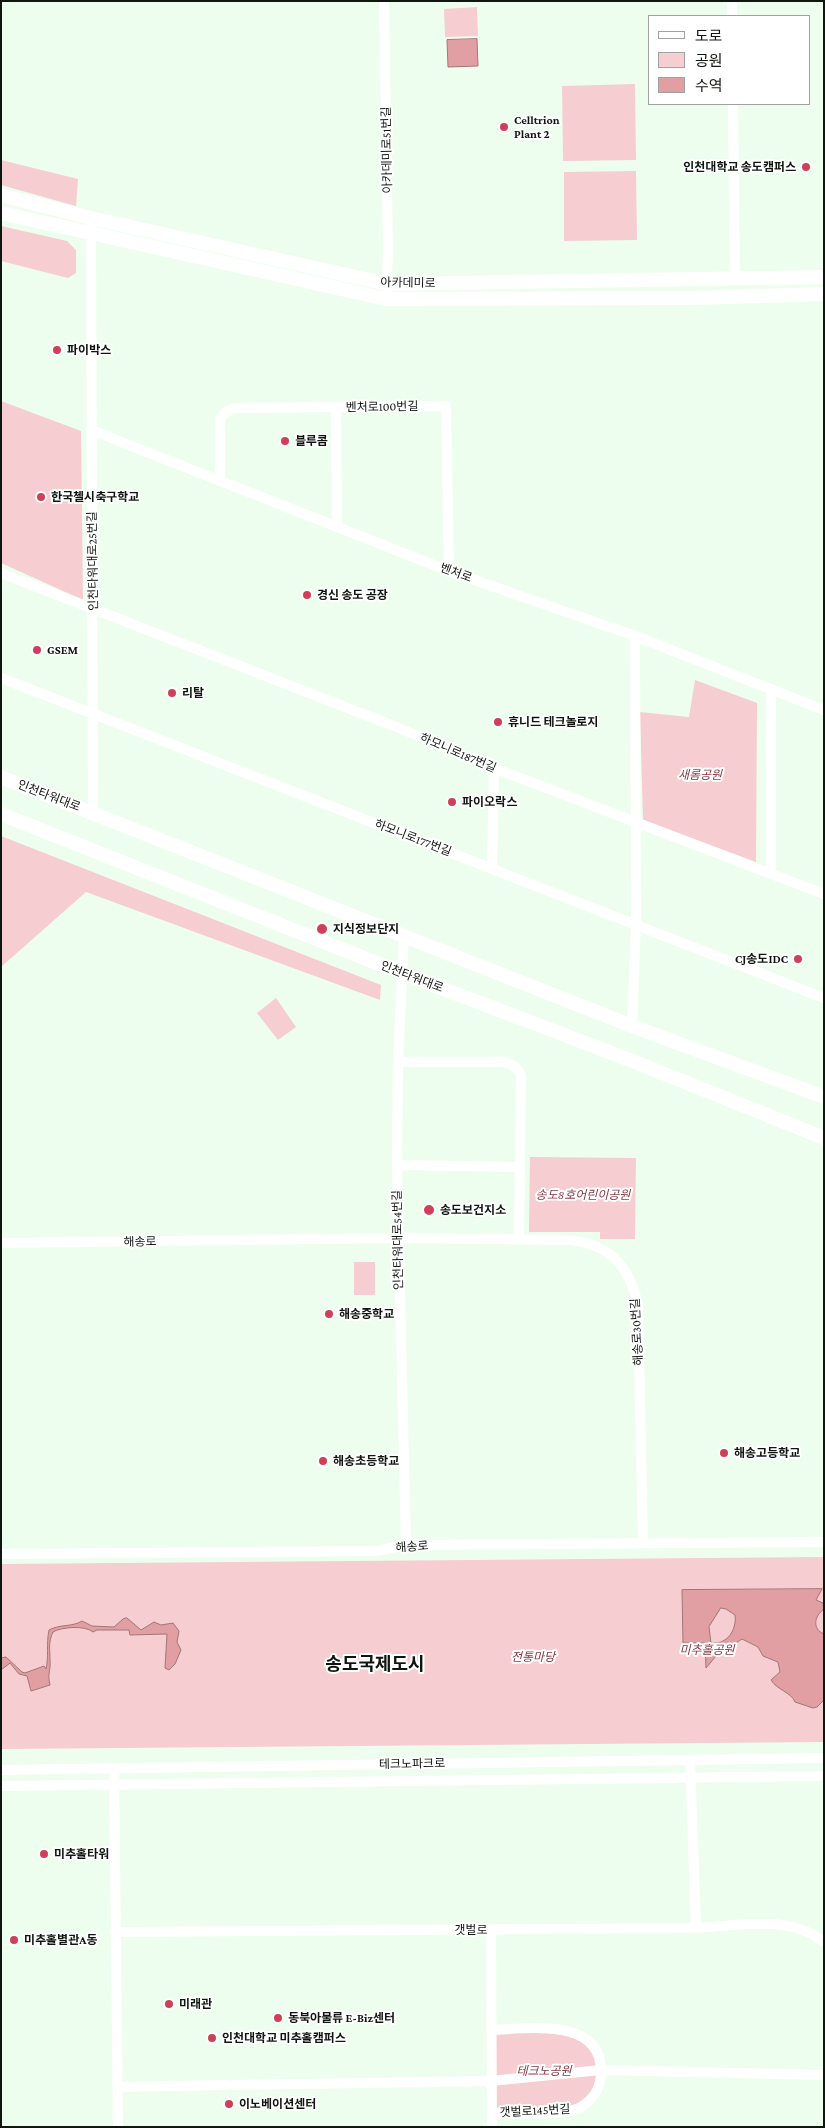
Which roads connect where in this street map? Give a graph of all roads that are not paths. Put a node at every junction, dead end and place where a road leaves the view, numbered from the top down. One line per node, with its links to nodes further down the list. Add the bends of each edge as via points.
1 (384, 1): 11 (street, 아카데미로51번길)
2 (732, 1): 3 (street)
3 (732, 15)
4 (733, 105): 10 (street)
5 (1, 195): 7 (main road, 아카데미로)
6 (1, 213): 8 (main road, 아카데미로)
7 (91, 218): 8 (street, 인천타워대로25번길); 11 (main road, 아카데미로)
8 (91, 234): 13 (main road, 아카데미로); 15 (street, 인천타워대로25번길)
9 (824, 278): 10 (main road, 아카데미로)
10 (735, 280): 11 (main road, 아카데미로)
11 (387, 284): 13 (street, 아카데미로51번길)
12 (824, 294): 13 (main road, 아카데미로, via 693,298)
13 (386, 299)
14 (336, 407): 16 (street, 벤처로100번길, via 234,408 226,412 219,427); 17 (street); 18 (street, 벤처로100번길, via 446,406)
15 (91, 430): 16 (street, 벤처로); 20 (street, 인천타워대로25번길)
16 (220, 481): 17 (street, 벤처로)
17 (337, 527): 18 (street, 벤처로)
18 (449, 571): 21 (street, 벤처로)
19 (1, 573): 20 (street, 하모니로187번길)
20 (94, 610): 25 (street, 인천타워대로25번길); 26 (street, 하모니로187번길)
21 (635, 636): 23 (street, 벤처로); 30 (street)
22 (1, 678): 25 (street, 하모니로177번길)
23 (771, 689): 24 (street, 벤처로); 32 (street)
24 (824, 710)
25 (94, 714): 29 (street, 인천타워대로25번길); 31 (street, 하모니로177번길)
26 (494, 768): 30 (street, 하모니로187번길); 31 (street)
27 (1, 778): 29 (main road, 인천타워대로)
28 (1, 814): 36 (main road, 인천타워대로)
29 (93, 814): 35 (main road, 인천타워대로)
30 (636, 821): 32 (street, 하모니로187번길); 34 (street)
31 (492, 869): 34 (street, 하모니로177번길)
32 (771, 873): 33 (street, 하모니로187번길)
33 (824, 894)
34 (636, 925): 37 (street, 하모니로177번길); 38 (street)
35 (404, 935): 36 (street, 인천타워대로54번길); 38 (main road, 인천타워대로)
36 (402, 973): 39 (street, 인천타워대로54번길); 41 (main road, 인천타워대로)
37 (824, 998)
38 (632, 1026): 40 (main road, 인천타워대로)
39 (398, 1062): 42 (street, 인천타워대로54번길); 43 (street, via 504,1062 514,1066 521,1076)
40 (824, 1097)
41 (824, 1138)
42 (397, 1165): 43 (street); 44 (street, 인천타워대로54번길)
43 (520, 1167): 45 (street)
44 (398, 1238): 45 (street, 해송로30번길); 46 (street, 해송로); 49 (street, 인천타워대로54번길)
45 (519, 1239): 47 (street, 해송로30번길, via 570,1240 598,1247 618,1261 632,1282 638,1306)
46 (1, 1243)
47 (643, 1542): 48 (street, 해송로); 49 (street, 해송로)
48 (824, 1542)
49 (406, 1546): 50 (street, 해송로, via 376,1551)
50 (1, 1554)
51 (824, 1758): 52 (street, 테크노파크로)
52 (690, 1760): 53 (street, 테크노파크로); 56 (street)
53 (114, 1768): 54 (street, 테크노파크로); 57 (street)
54 (1, 1770)
55 (824, 1776): 56 (street, 테크노파크로)
56 (690, 1778): 57 (street, 테크노파크로); 59 (street)
57 (115, 1785): 58 (street, 테크노파크로); 61 (street)
58 (1, 1786)
59 (696, 1928): 60 (street, 갯벌로); 62 (street, 갯벌로, via 780,1924 803,1930)
60 (491, 1930): 61 (street, 갯벌로); 63 (street, 갯벌로145번길)
61 (115, 1932): 67 (street)
62 (824, 1942)
63 (492, 2030): 64 (street, via 566,2029 580,2034 596,2050); 66 (street, 갯벌로145번길)
64 (601, 2070): 65 (street); 66 (street); 68 (street, 갯벌로145번길, via 598,2090 578,2108)
65 (824, 2075)
66 (491, 2081): 67 (street); 68 (street, 갯벌로145번길)
67 (118, 2086): 69 (street)
68 (492, 2114): 70 (street, 갯벌로145번길)
69 (118, 2127)
70 (492, 2127)

